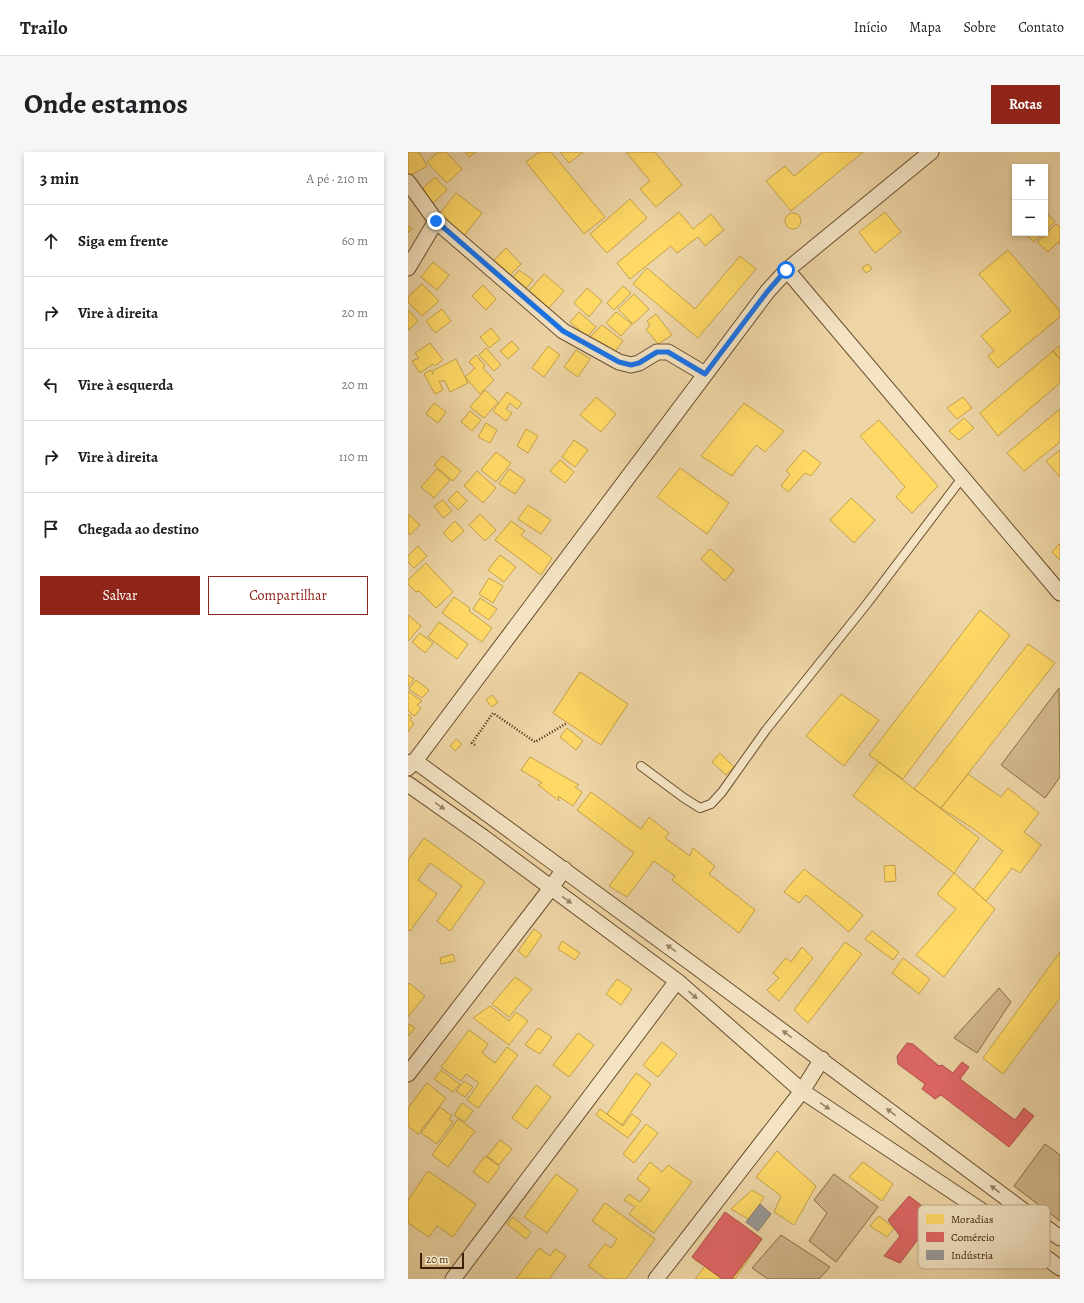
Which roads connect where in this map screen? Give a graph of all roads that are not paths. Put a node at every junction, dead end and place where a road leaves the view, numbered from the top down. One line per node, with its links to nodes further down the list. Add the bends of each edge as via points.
1 (931, 152): 5 (street)
2 (408, 182): 3 (street)
3 (436, 221): 4 (street); 6 (street, via 563,331 619,362 631,365 657,352 668,352)
4 (408, 268)
5 (786, 270): 6 (street); 7 (street)
6 (705, 374): 9 (street)
7 (962, 478): 8 (street); 10 (lane, via 711,804 700,808)
8 (1060, 593)
9 (410, 764): 12 (street)
10 (641, 766)
11 (408, 784): 13 (street, one-way to 13)
12 (564, 869): 13 (street); 15 (street, one-way to 12)
13 (551, 888): 14 (street, one-way to 14); 16 (street)
14 (677, 981): 17 (street, one-way to 17); 24 (street)
15 (822, 1060): 17 (street); 19 (street, one-way to 15)
16 (408, 1074)
17 (802, 1091): 18 (street, one-way to 18); 25 (street)
18 (973, 1205)
19 (1016, 1205)
20 (1050, 1231): 21 (street, one-way to 20)
21 (1060, 1238)
22 (1050, 1261): 23 (street, one-way to 23)
23 (1060, 1268)
24 (453, 1279)
25 (656, 1279)

